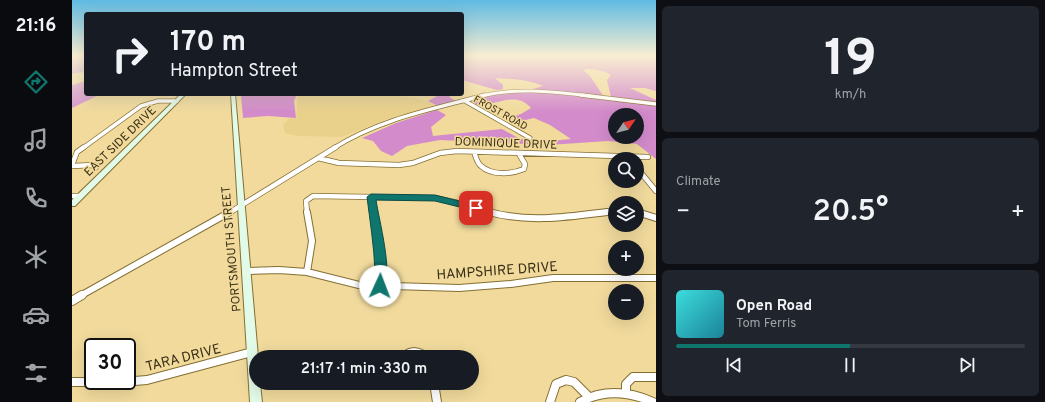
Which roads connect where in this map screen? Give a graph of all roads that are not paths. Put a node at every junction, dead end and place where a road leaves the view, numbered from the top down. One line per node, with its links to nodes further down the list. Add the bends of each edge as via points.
1 (182, 96): 3 (street, EAST SIDE DRIVE)
2 (233, 96): 21 (street, PORTSMOUTH STREET)
3 (177, 100): 13 (street, via 158,101 141,106 77,152); 18 (street, EAST SIDE DRIVE)
4 (464, 101): 5 (street, via 504,91 532,91); 6 (street, FROST ROAD); 10 (street, via 406,116 370,130)
5 (656, 104)
6 (530, 138)
7 (474, 152): 8 (street, DOMINIQUE DRIVE); 8 (street, via 480,165 499,172 517,172 524,168 525,164); 10 (street, DOMINIQUE DRIVE, via 445,152 399,165 339,163)
8 (519, 154): 9 (street, DOMINIQUE DRIVE)
9 (608, 157)
10 (318, 158): 21 (street)
11 (644, 158): 12 (street, DOMINIQUE DRIVE)
12 (648, 158)
13 (72, 165): 14 (street, via 94,165 97,166)
14 (95, 168)
15 (644, 176): 16 (street)
16 (656, 191)
17 (72, 196): 18 (street)
18 (80, 196): 20 (street, EAST SIDE DRIVE)
19 (371, 197): 22 (street, via 441,199 520,218 568,218); 26 (street, via 308,198 306,208 312,241); 28 (street, via 380,251)
20 (72, 204)
21 (241, 206): 25 (street, PORTSMOUTH STREET); 29 (street)
22 (608, 212)
23 (644, 214): 24 (street)
24 (656, 218)
25 (246, 270): 26 (street, HAMPSHIRE DRIVE); 30 (street, PORTSMOUTH STREET)
26 (307, 272): 28 (street, HAMPSHIRE DRIVE, via 359,285)
27 (656, 278): 28 (street, HAMPSHIRE DRIVE, via 553,278 459,288)
28 (380, 286)
29 (72, 301)
30 (252, 350)
31 (249, 353): 33 (street, TARA DRIVE, via 147,380)
32 (656, 377): 36 (street, via 633,377 626,384)
33 (72, 382)
34 (255, 390): 38 (street, PORTSMOUTH STREET)
35 (435, 390): 39 (street)
36 (626, 393): 37 (street); 42 (street)
37 (589, 397): 40 (street, via 577,384 565,379 556,384); 41 (street)
38 (256, 402)
39 (438, 402)
40 (550, 402)
41 (580, 402)
42 (653, 402)

